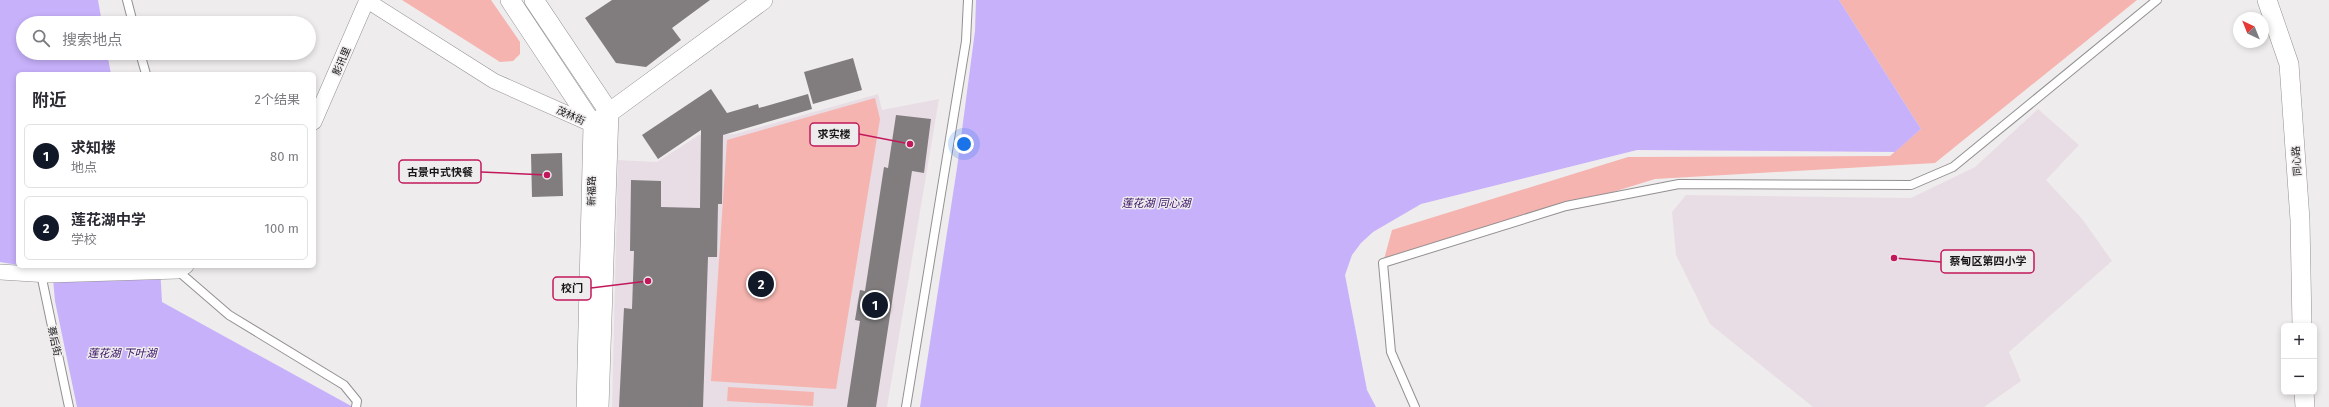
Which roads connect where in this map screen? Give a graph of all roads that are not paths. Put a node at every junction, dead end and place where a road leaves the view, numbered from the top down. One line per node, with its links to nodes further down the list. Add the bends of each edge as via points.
1 (127, 0): 9 (lane)
2 (366, 0): 13 (street, 影讯里); 14 (street, 茂林街, via 494,81)
3 (510, 0): 14 (street)
4 (534, 0): 12 (street)
5 (763, 0): 12 (street, 茂林街)
6 (968, 0): 24 (lane, via 966,41)
7 (2157, 0): 25 (lane, via 1953,167 1911,185 1679,184 1566,206 1383,263 1391,352)
8 (2267, 0): 18 (street, 同心路, via 2288,64 2300,220)
9 (131, 16)
10 (142, 60): 11 (lane)
11 (145, 72)
12 (609, 112): 14 (street, 茂林街); 23 (street, 新福路)
13 (316, 117)
14 (593, 125): 22 (street, 新福路)
15 (181, 268): 17 (street); 21 (lane, via 229,315 344,385 357,401)
16 (0, 272): 17 (street)
17 (45, 275): 20 (lane, 蔡后街)
18 (2302, 323)
19 (2304, 395): 26 (street)
20 (70, 407)
21 (356, 407)
22 (586, 407)
23 (599, 407)
24 (906, 407)
25 (1415, 407)
26 (2305, 407)

